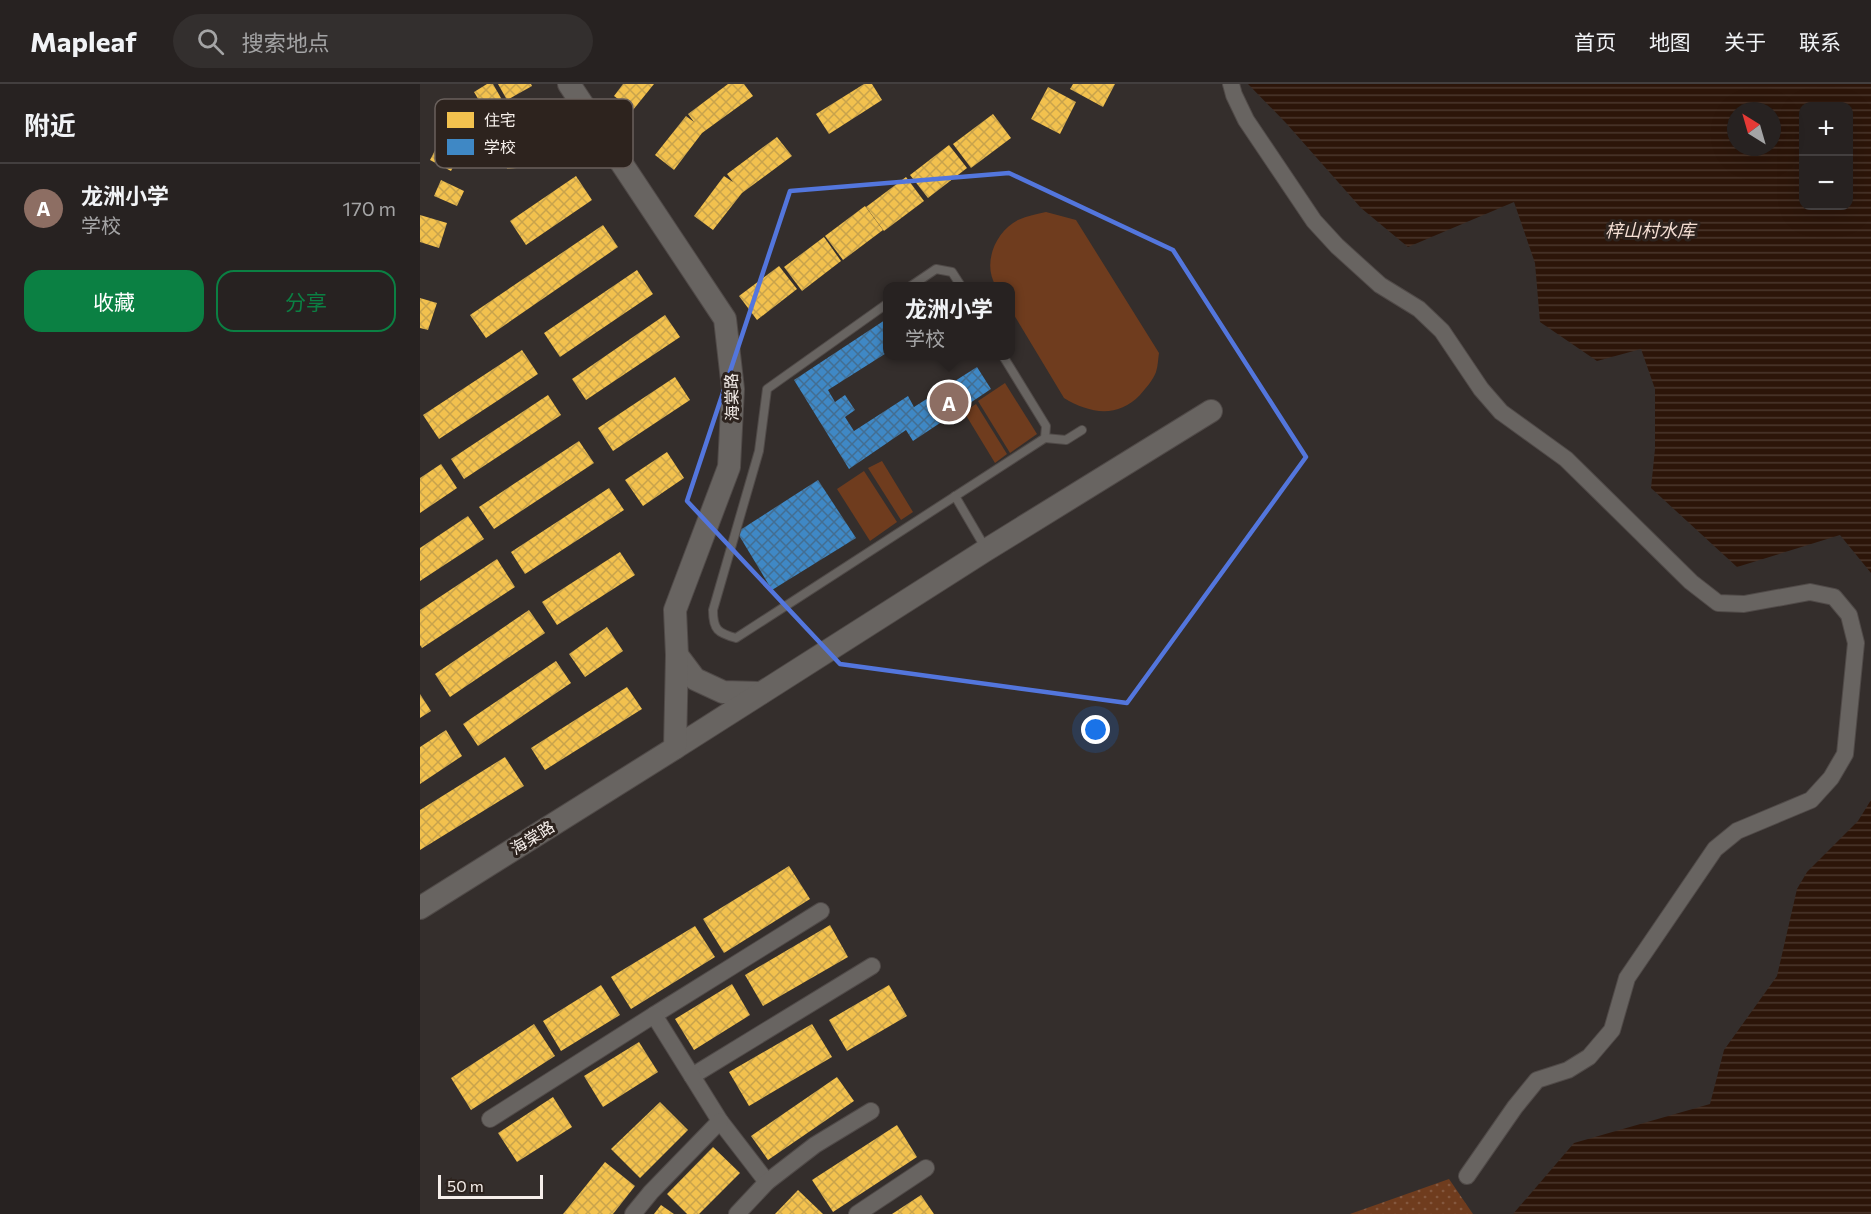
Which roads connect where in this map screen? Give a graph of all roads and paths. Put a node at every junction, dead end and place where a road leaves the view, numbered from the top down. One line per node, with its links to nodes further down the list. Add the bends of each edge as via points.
1 (569, 84): 3 (street, 海棠路)
2 (1231, 84): 26 (street, via 1246,120 1314,220 1337,246 1380,285 1419,309 1442,331 1501,412 1566,459 1691,582 1718,603 1744,604 1810,592 1834,597 1849,615 1856,643 1845,754 1831,778 1811,800 1737,831 1715,849 1627,978 1612,1030 1590,1057 1568,1070 1537,1080)
3 (579, 99)
4 (625, 168): 14 (street, 海棠路, via 725,319 733,389 729,467 675,610)
5 (917, 282): 6 (lane, via 936,269 952,272)
6 (958, 282)
7 (883, 307): 12 (lane, via 767,389 759,452 713,610 713,623 720,633 736,638)
8 (1005, 360): 11 (lane, via 1046,426)
9 (1211, 411): 13 (street, 海棠路)
10 (1082, 430): 11 (lane, via 1066,440)
11 (1045, 438): 12 (lane)
12 (955, 496): 13 (lane)
13 (986, 550): 15 (street, 海棠路)
14 (677, 655): 15 (street, via 695,679 723,692); 16 (street, 海棠路)
15 (761, 693): 16 (street, 海棠路)
16 (675, 748): 17 (street, 海棠路)
17 (420, 908)
18 (821, 911): 20 (street)
19 (872, 966): 21 (street)
20 (654, 1015): 21 (street); 23 (street)
21 (692, 1077): 24 (street)
22 (871, 1111): 27 (street, via 815,1145)
23 (490, 1119)
24 (720, 1122): 27 (street); 28 (street)
25 (926, 1168): 30 (street)
26 (1467, 1176)
27 (767, 1182): 29 (street)
28 (633, 1214)
29 (737, 1214)
30 (857, 1214)

